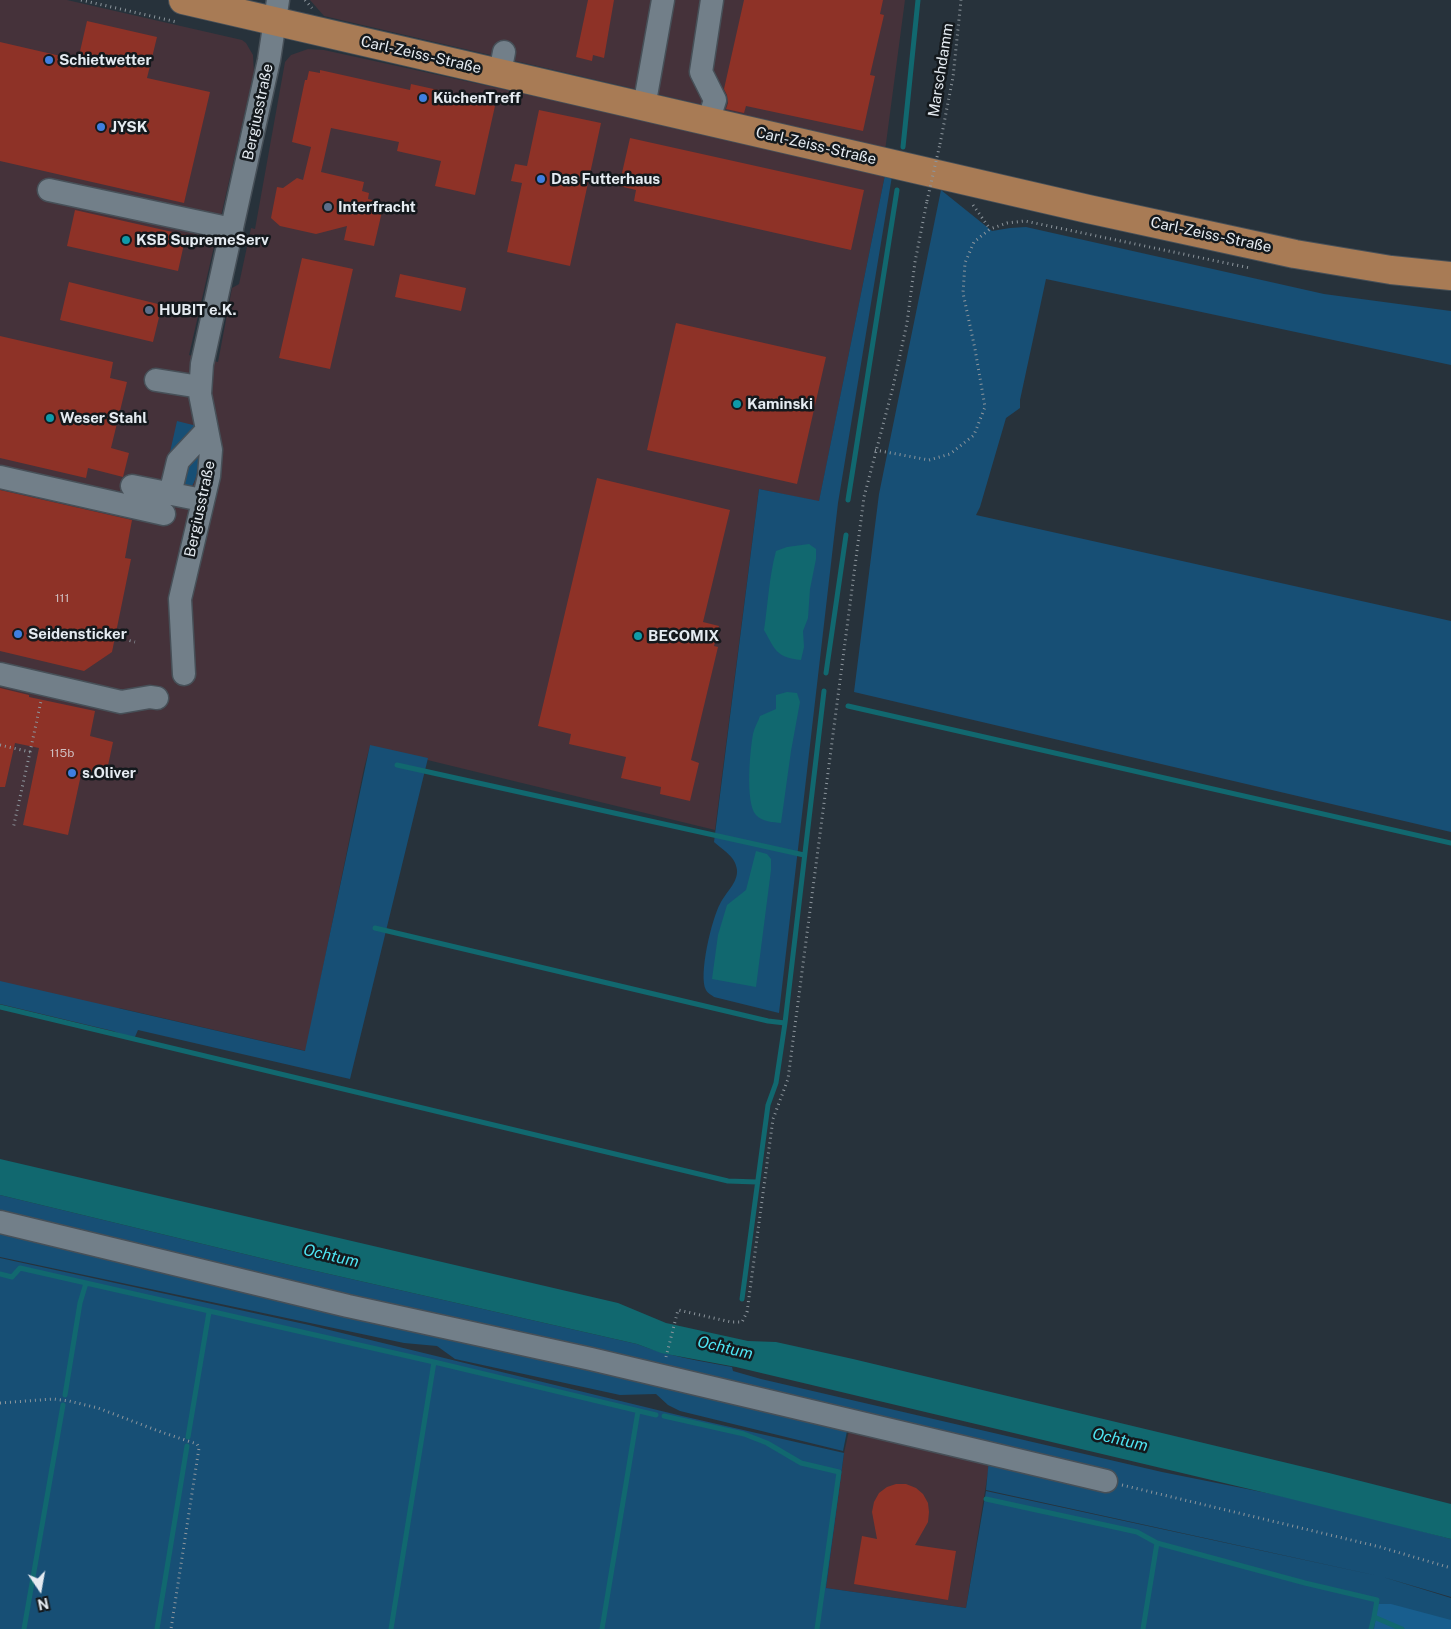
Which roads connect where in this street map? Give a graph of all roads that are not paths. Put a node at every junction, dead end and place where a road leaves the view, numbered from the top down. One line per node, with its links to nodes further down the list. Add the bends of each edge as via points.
1 (663, 0): 5 (street)
2 (712, 0): 6 (street, via 701,72 715,100)
3 (190, 1): 4 (main road, Carl-Zeiss-Straße)
4 (276, 10): 5 (main road, Carl-Zeiss-Straße, via 502,62); 8 (street, Bergiusstraße, via 269,60)
5 (644, 107): 6 (main road, Carl-Zeiss-Straße)
6 (708, 122): 9 (main road, Carl-Zeiss-Straße, via 1295,254)
7 (50, 190): 8 (street)
8 (232, 229): 11 (street, Bergiusstraße, via 202,364)
9 (1451, 276)
10 (156, 380): 11 (street)
11 (200, 387): 12 (street, Bergiusstraße)
12 (207, 430): 15 (street, Bergiusstraße, via 211,450 209,476); 16 (street, via 178,461)
13 (0, 477): 16 (street)
14 (132, 486): 16 (street)
15 (202, 500): 16 (street); 18 (street, Bergiusstraße, via 180,599)
16 (167, 504)
17 (0, 674): 19 (street, via 121,702 150,696)
18 (184, 674)
19 (157, 698)
20 (0, 1222): 21 (street)
21 (1106, 1481)

